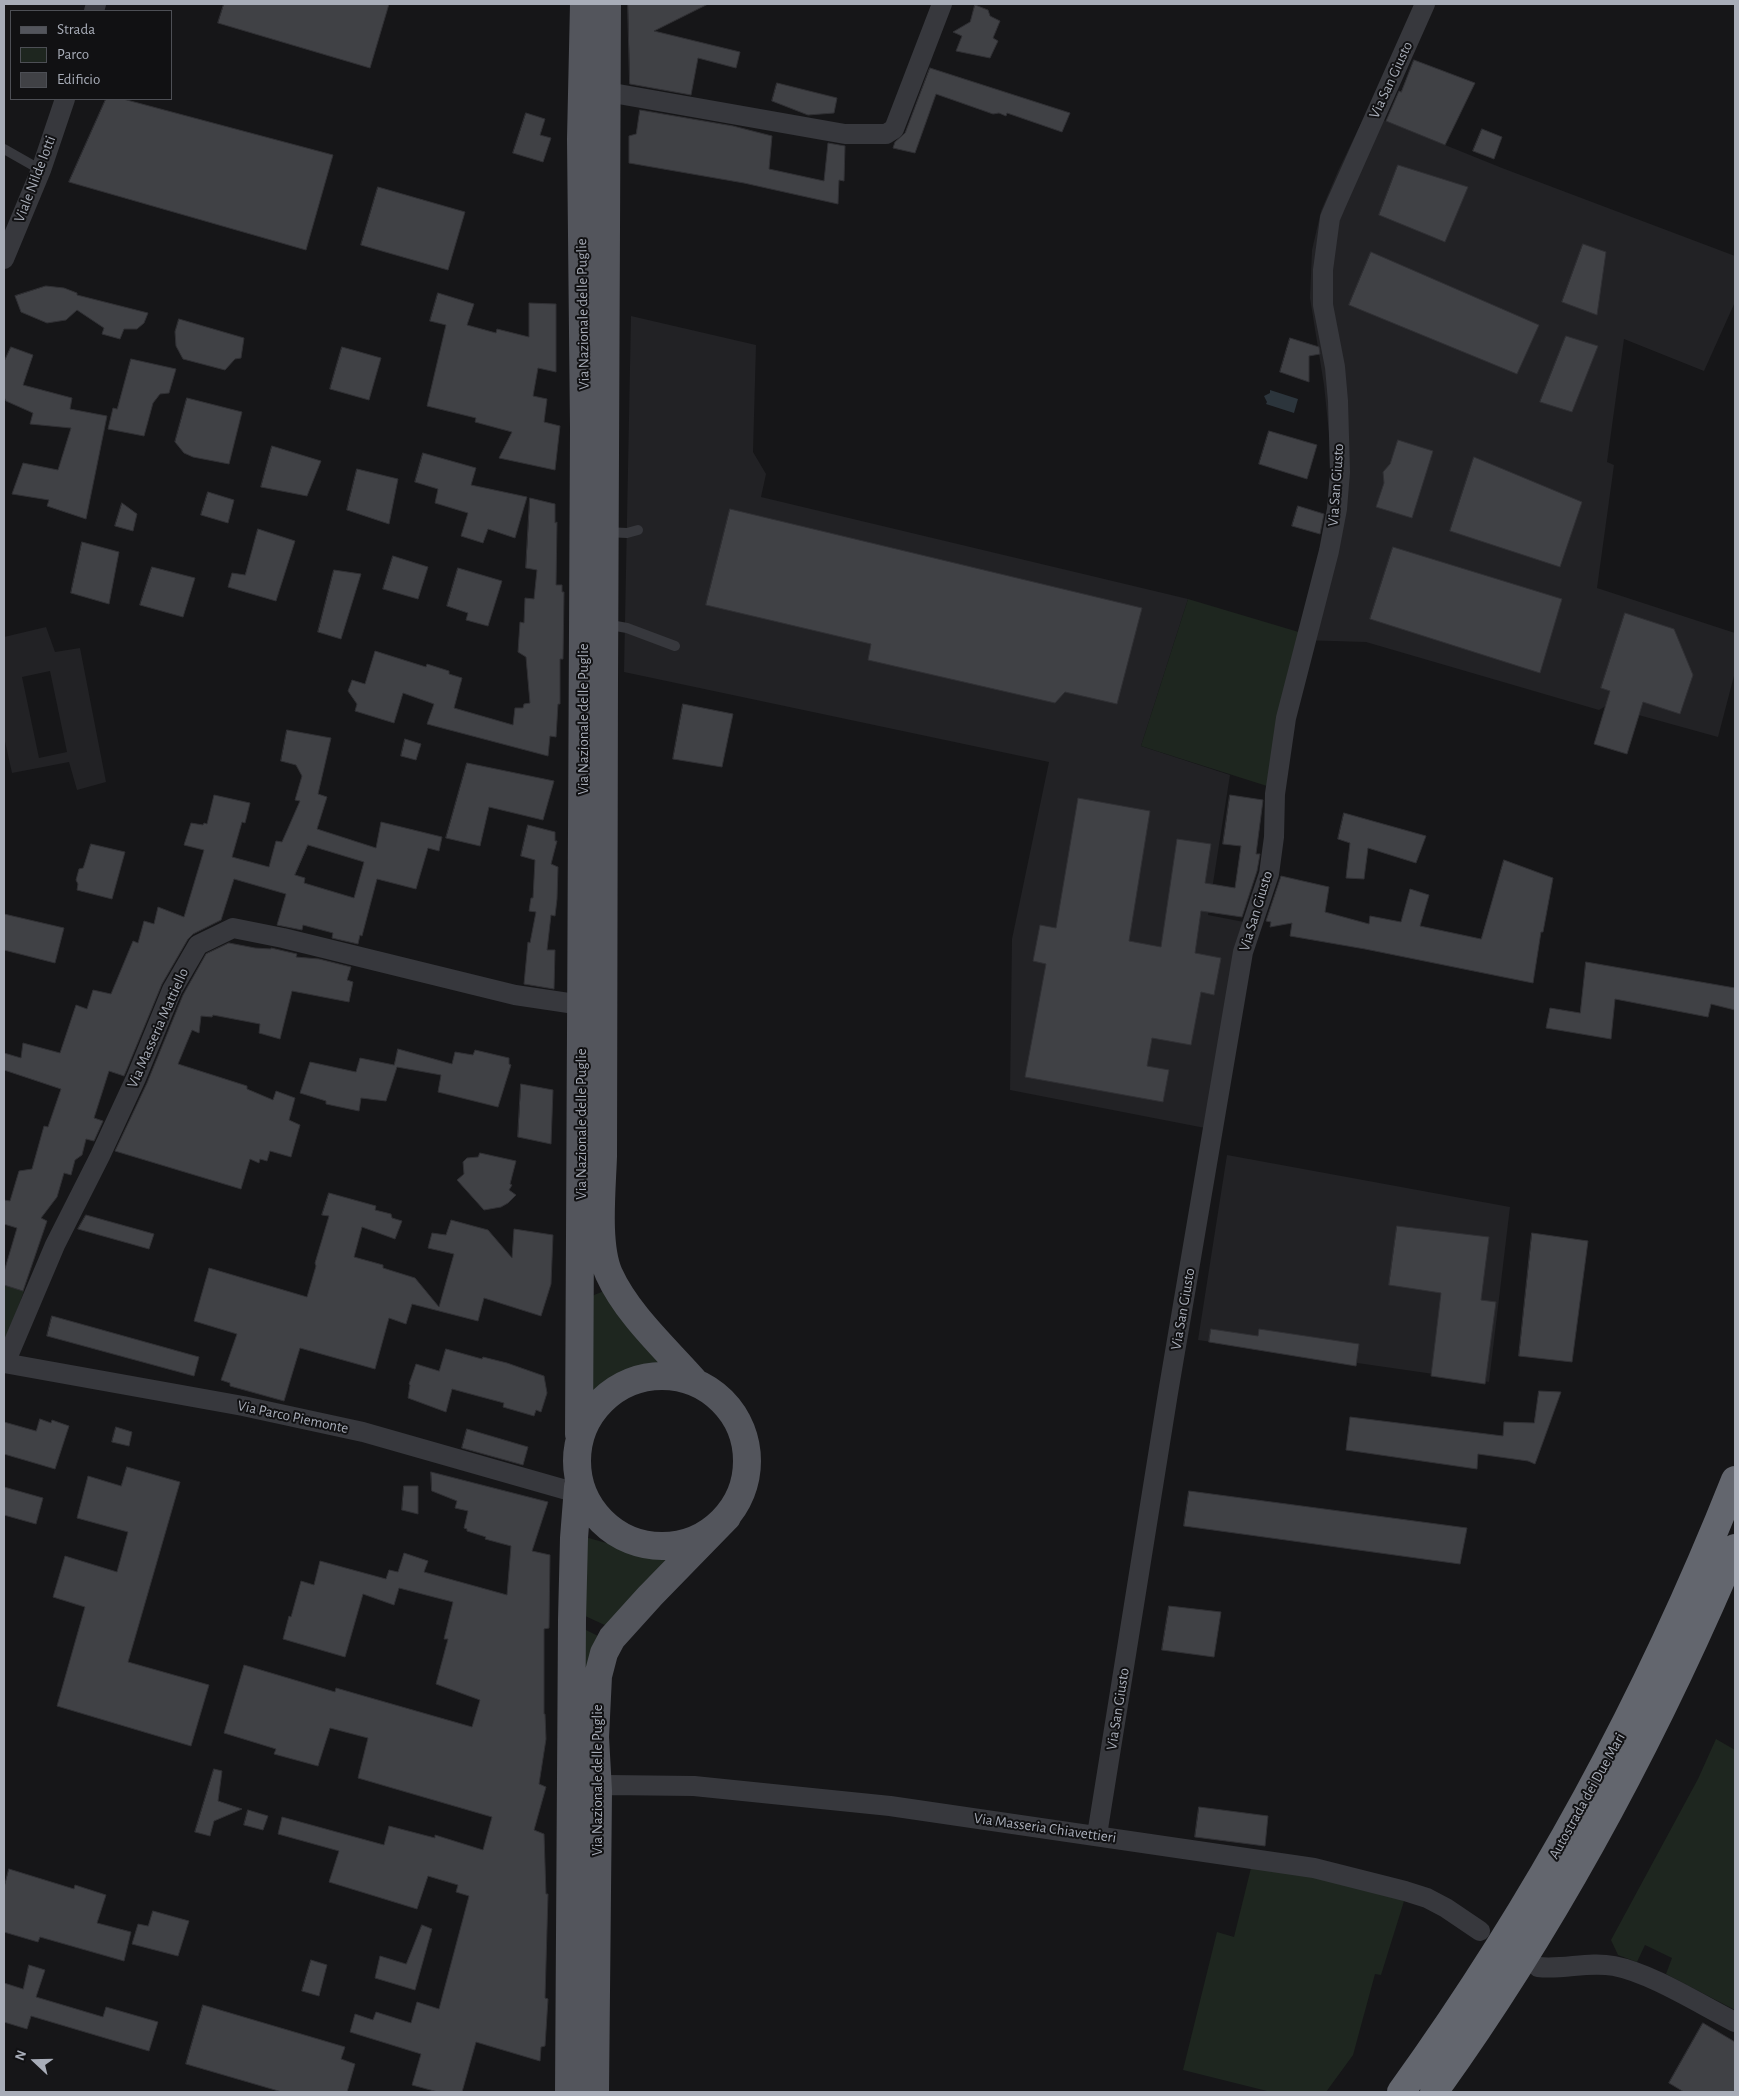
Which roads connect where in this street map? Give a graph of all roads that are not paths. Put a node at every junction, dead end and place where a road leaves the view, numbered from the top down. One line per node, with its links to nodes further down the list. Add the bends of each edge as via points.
1 (584, 4): 14 (main road, Via Nazionale delle Puglie, via 581,140 584,428)
2 (607, 4): 5 (main road, Via Nazionale delle Puglie)
3 (942, 4): 5 (street, via 894,129 886,134 845,134)
4 (1425, 4): 25 (street, Via San Giusto, via 1330,218 1323,270 1323,305 1338,401 1340,472 1337,509 1286,718 1275,794 1269,874 1243,952)
5 (607, 92): 11 (main road, Via Nazionale delle Puglie)
6 (65, 100): 8 (street, Viale Nilde Iotti)
7 (4, 149): 8 (lane)
8 (41, 170): 9 (street, Viale Nilde Iotti)
9 (4, 259)
10 (638, 530): 11 (lane)
11 (605, 532): 12 (main road, Via Nazionale delle Puglie)
12 (604, 624): 13 (lane, via 627,628); 16 (main road, Via Nazionale delle Puglie, via 601,1234 608,1273 628,1307)
13 (675, 646)
14 (582, 1004): 15 (street, Via Masseria Mattiello, via 515,995 233,928 198,945 172,990 136,1078 55,1245); 17 (main road, Via Nazionale delle Puglie)
15 (4, 1363): 20 (street, Via Parco Piemonte, via 243,1406 363,1432)
16 (695, 1382): 17 (main road, Via Nazionale delle Puglie, via 668,1375 640,1378 614,1390 594,1409); 21 (main road, Via Nazionale delle Puglie, via 718,1396 735,1416 746,1441 748,1468 741,1494)
17 (579, 1434): 20 (main road, Via Nazionale delle Puglie, via 574,1461)
18 (1735, 1470): 22 (lane)
19 (1735, 1480): 22 (highway, Autostrada dei Due Mari)
20 (577, 1490): 21 (main road, Via Nazionale delle Puglie, via 610,1529 632,1542 658,1547 692,1541 707,1534); 29 (main road, Via Nazionale delle Puglie, via 572,1620)
21 (727, 1517): 24 (main road, Via Nazionale delle Puglie, via 612,1638 604,1653 598,1676 595,1737)
22 (1721, 1517): 31 (highway, Autostrada dei Due Mari, via 1675,1624 1586,1801 1481,1976)
23 (1735, 1548): 32 (highway, Autostrada dei Due Mari, via 1702,1627 1608,1814 1542,1927)
24 (598, 1791): 25 (street, Via Masseria Chiavettieri, via 607,1786 694,1786 890,1806); 30 (main road, Via Nazionale delle Puglie)
25 (1097, 1836): 26 (street, Via Masseria Chiavettieri, via 1314,1868 1356,1878 1427,1898)
26 (1480, 1931)
27 (1538, 1967): 28 (street, via 1615,1966 1648,1978)
28 (1735, 2022)
29 (569, 2092)
30 (596, 2092)
31 (1401, 2092)
32 (1434, 2092)

